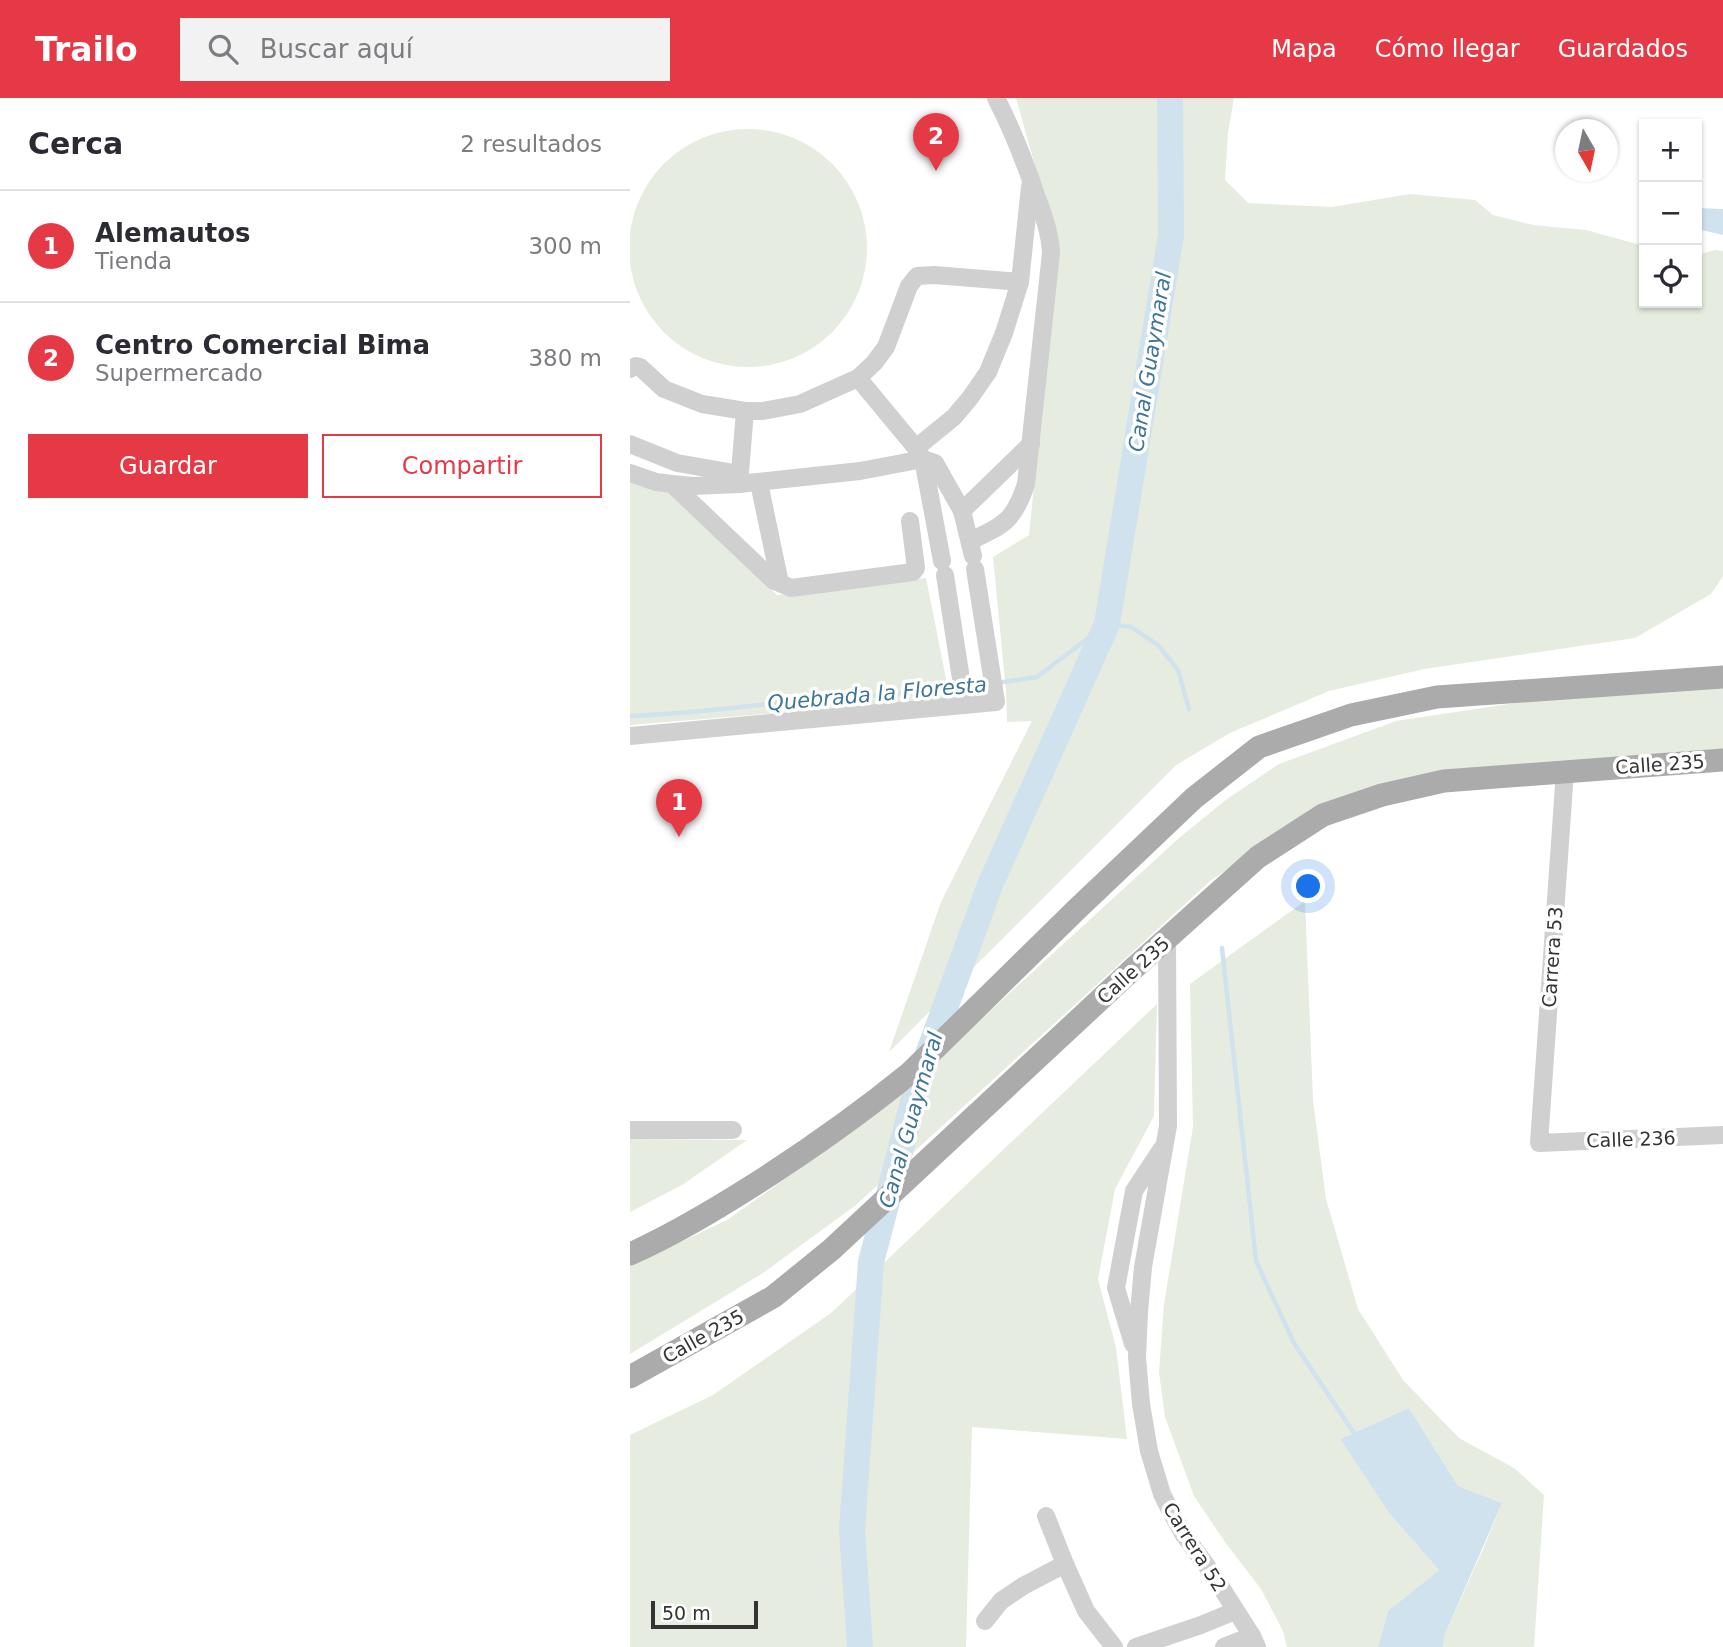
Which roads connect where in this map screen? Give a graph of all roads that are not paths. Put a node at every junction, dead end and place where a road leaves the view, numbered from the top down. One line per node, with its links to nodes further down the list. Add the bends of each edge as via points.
1 (996, 98): 2 (street)
2 (1031, 180): 3 (street); 8 (street, via 1051,253)
3 (1020, 282): 5 (street, via 917,276 886,347); 9 (street, via 988,372)
4 (630, 369): 6 (street, via 640,367 664,389 702,404)
5 (858, 378): 6 (street, via 800,404); 9 (street)
6 (746, 411): 11 (street)
7 (630, 444): 11 (street, via 677,463)
8 (1031, 444): 14 (street); 16 (street, via 1020,502)
9 (920, 453): 12 (street, via 860,471); 14 (street, via 935,463); 19 (street)
10 (630, 473): 13 (street)
11 (740, 479): 12 (street); 13 (street, via 693,486)
12 (759, 483): 17 (street)
13 (672, 484): 17 (street)
14 (962, 511): 16 (street)
15 (910, 522): 17 (street, via 913,572 791,588)
16 (972, 555): 19 (street, via 996,702)
17 (780, 583)
18 (1723, 677): 33 (main road, via 1437,697 1351,715 1259,747 1194,798 910,1073 783,1166 664,1239)
19 (965, 705): 20 (street)
20 (630, 736)
21 (1723, 760): 22 (main road, Calle 235)
22 (1565, 771): 23 (main road, Calle 235, via 1444,781 1323,815 1258,857); 29 (street, Carrera 53)
23 (1167, 939): 24 (main road, Calle 235); 25 (street, Carrera 52)
24 (1134, 968): 25 (street, via 1156,974); 35 (main road, Calle 235, via 831,1250 773,1297)
25 (1168, 996): 30 (street, Carrera 52)
26 (630, 1130): 27 (street)
27 (733, 1130)
28 (1723, 1135): 29 (street, Calle 236)
29 (1539, 1143)
30 (1165, 1144): 31 (street, Carrera 52); 32 (street, Carrera 52)
31 (1134, 1191): 32 (street, via 1143,1206); 34 (street, Carrera 52, via 1116,1288)
32 (1156, 1195): 34 (street, Carrera 52, via 1143,1267)
33 (630, 1254)
34 (1137, 1357): 38 (street, Carrera 52, via 1149,1451 1162,1493 1184,1535)
35 (630, 1377)
36 (1046, 1516): 37 (street)
37 (1065, 1564): 39 (street, via 1001,1601); 41 (street, via 1086,1611)
38 (1236, 1611): 40 (street, Carrera 52); 42 (street)
39 (985, 1621)
40 (1254, 1642): 43 (street)
41 (1114, 1647)
42 (1136, 1647)
43 (1224, 1647)

